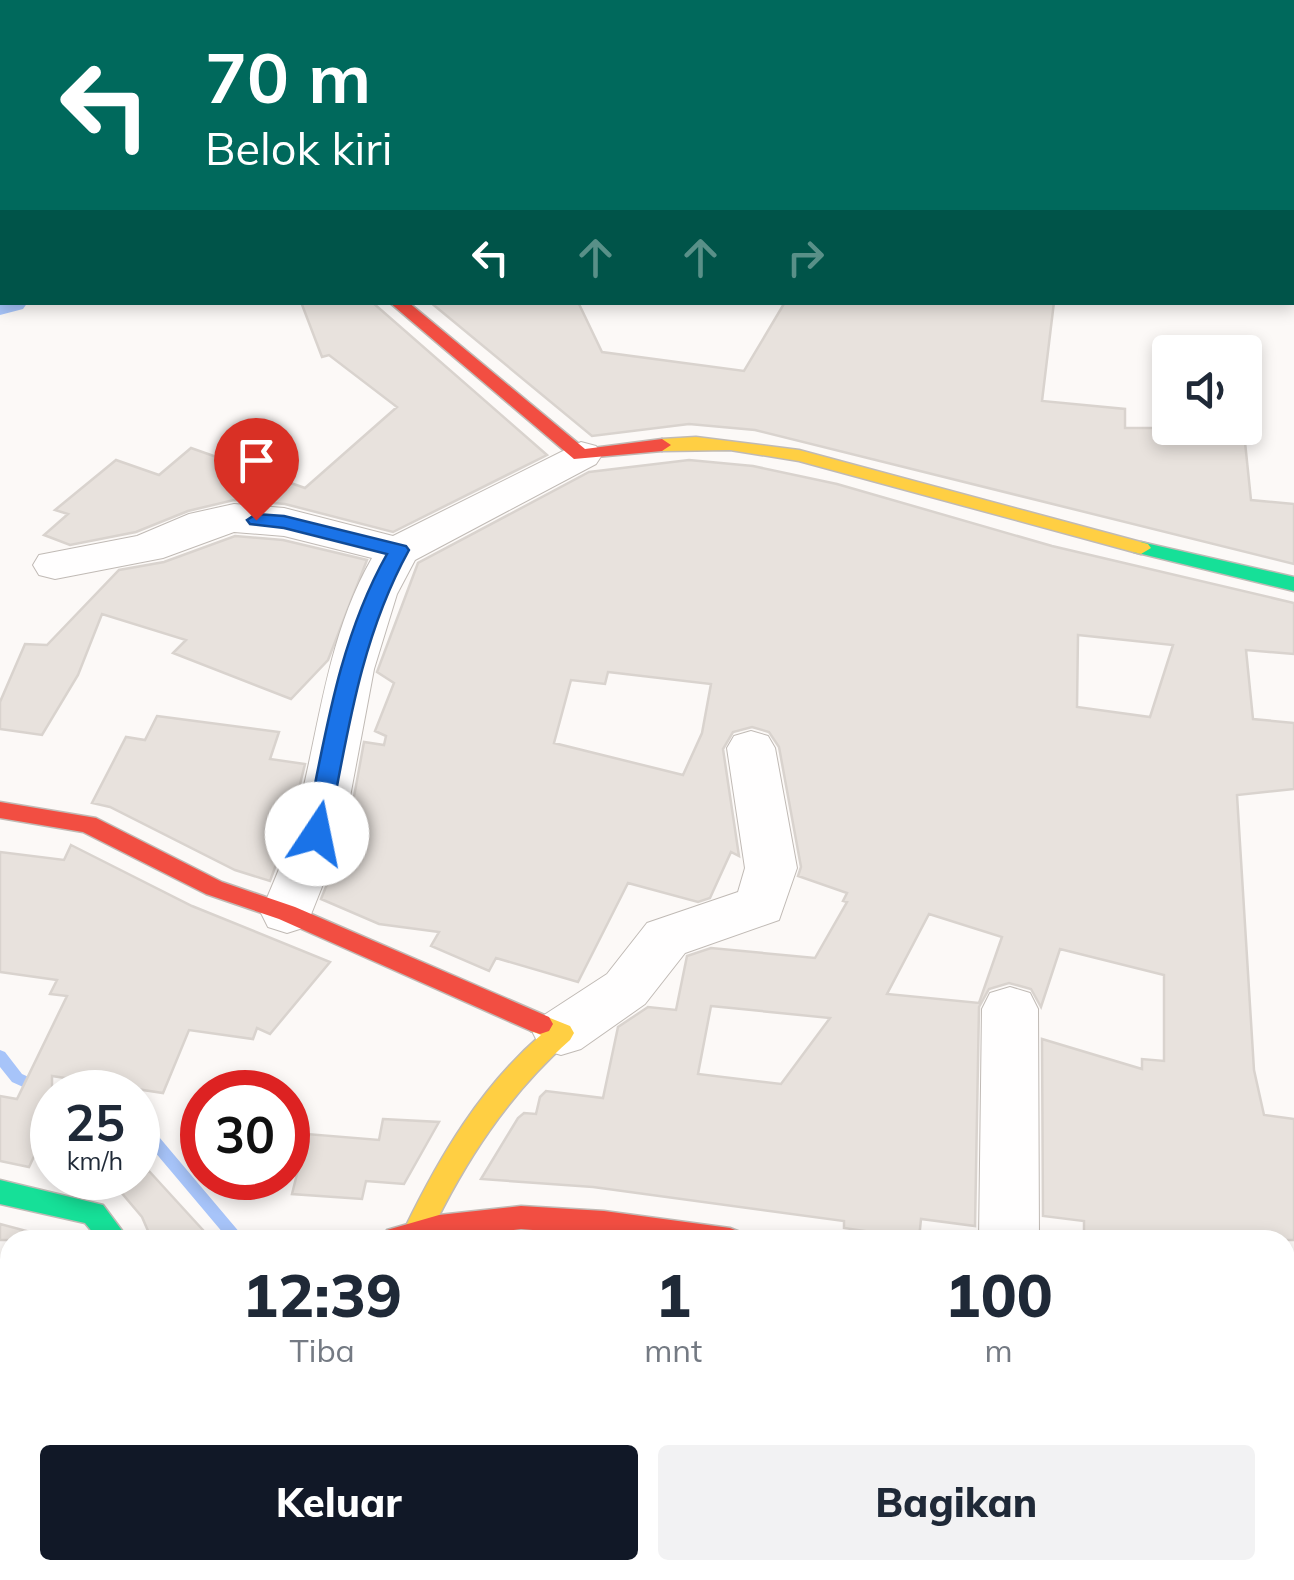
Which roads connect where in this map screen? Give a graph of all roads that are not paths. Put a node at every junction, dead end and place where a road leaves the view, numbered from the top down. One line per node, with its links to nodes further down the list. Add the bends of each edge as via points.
1 (401, 305): 2 (street)
2 (582, 455): 3 (street); 5 (street, via 688,442 754,448)
3 (398, 550): 4 (street, via 284,522 234,518 148,548); 8 (street, via 374,594 350,669 317,834)
4 (54, 565)
5 (1294, 584)
6 (750, 748): 10 (street, via 771,868 764,901 755,910 666,938 626,989)
7 (0, 810): 8 (street, via 88,824 214,888)
8 (286, 913): 10 (street)
9 (1010, 1008): 16 (street)
10 (561, 1033): 12 (street, via 519,1065 478,1112)
11 (0, 1192): 13 (street, via 93,1213)
12 (419, 1228): 14 (street); 15 (street, via 466,1218 546,1218)
13 (107, 1230)
14 (415, 1230)
15 (646, 1230)
16 (1010, 1230)

